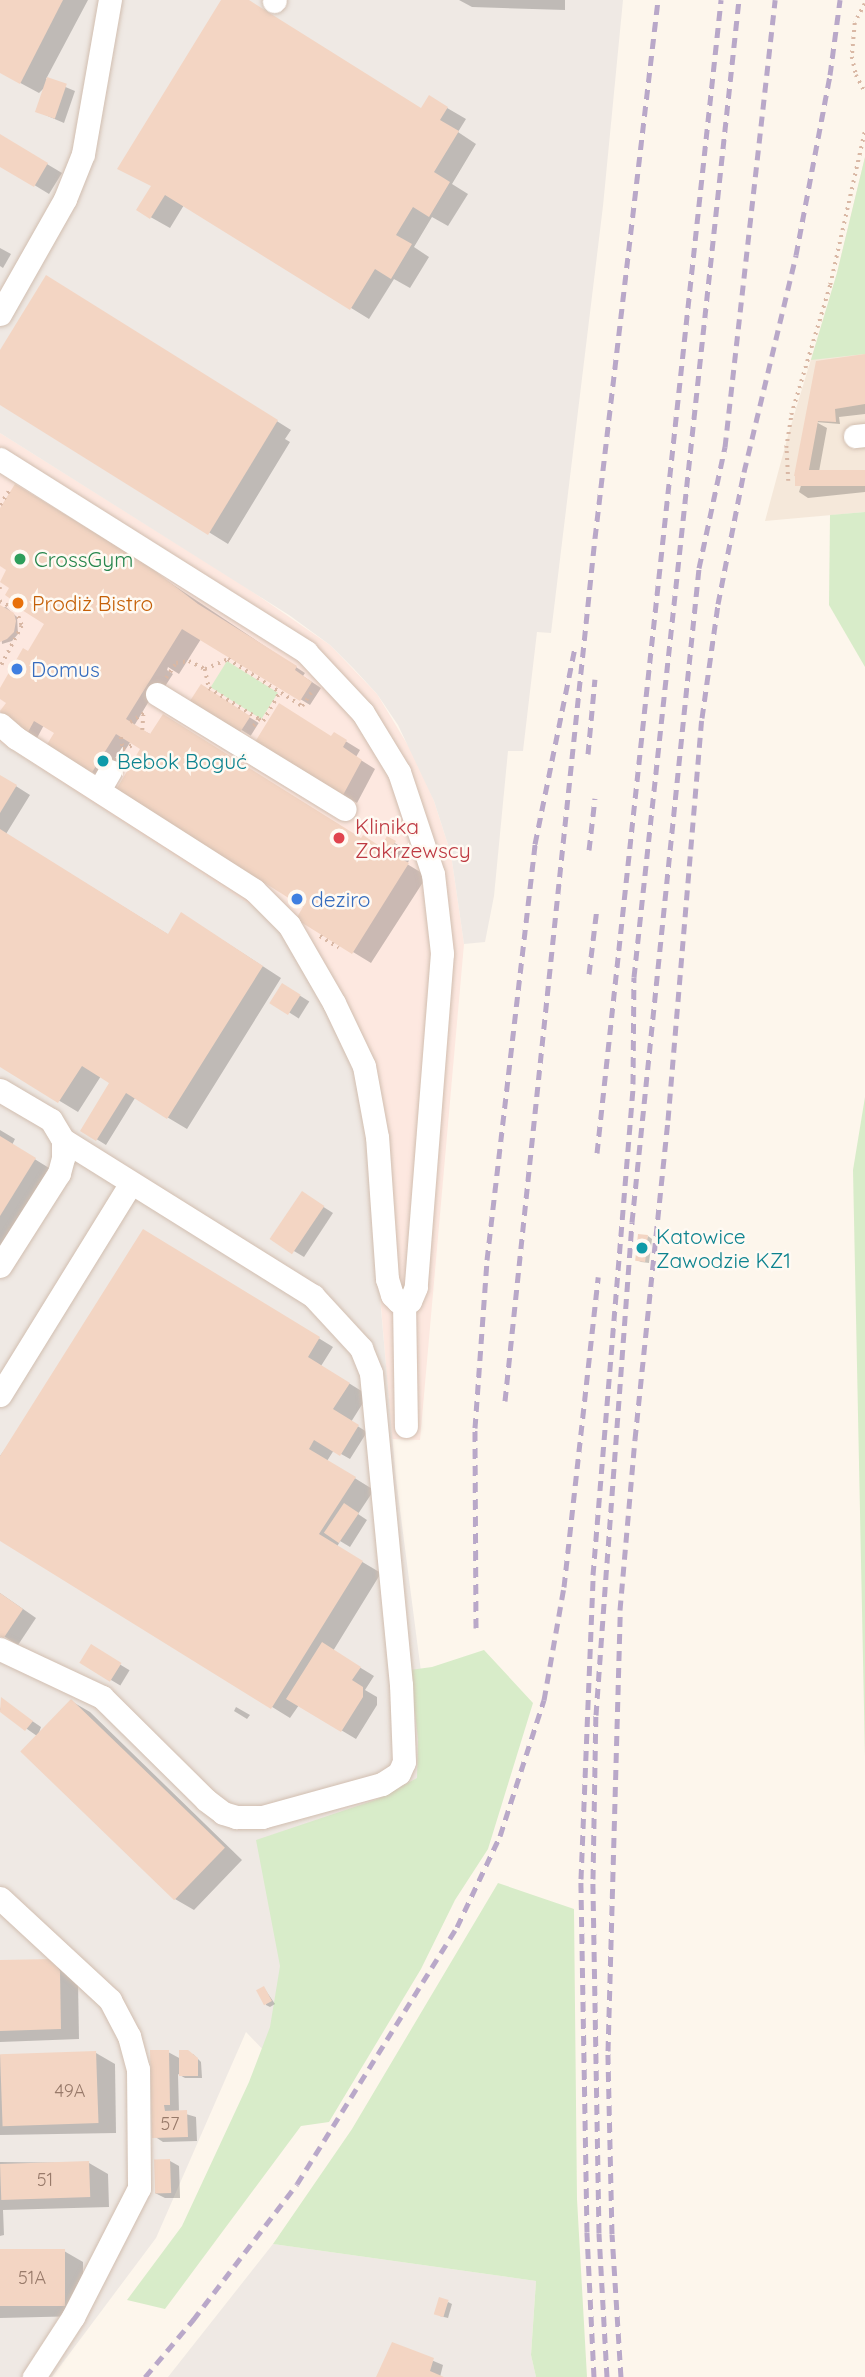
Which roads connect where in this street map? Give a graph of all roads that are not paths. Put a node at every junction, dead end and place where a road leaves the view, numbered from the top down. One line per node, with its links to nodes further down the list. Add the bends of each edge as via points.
1 (110, 0): 2 (street, via 83,154 65,199)
2 (0, 314)
3 (0, 459): 11 (street, via 306,652 363,713 399,772 433,874 442,954 416,1287 414,1296)
4 (157, 694): 6 (street)
5 (0, 724): 11 (street, via 16,738 104,781 254,890 289,925 364,1066 377,1137 387,1279 392,1295)
6 (345, 809)
7 (0, 1090): 8 (street, via 51,1120)
8 (63, 1140): 9 (street); 10 (street, via 59,1173)
9 (131, 1183): 12 (street); 14 (street, via 313,1296 353,1338 367,1361 401,1685 404,1762 399,1773 382,1784 262,1817 236,1817 206,1800 102,1697)
10 (0, 1266)
11 (404, 1302): 13 (street)
12 (0, 1395)
13 (406, 1426)
14 (0, 1649)
15 (0, 1898): 16 (street, via 110,2000 129,2036 138,2069 139,2188 73,2317)
16 (34, 2377)

